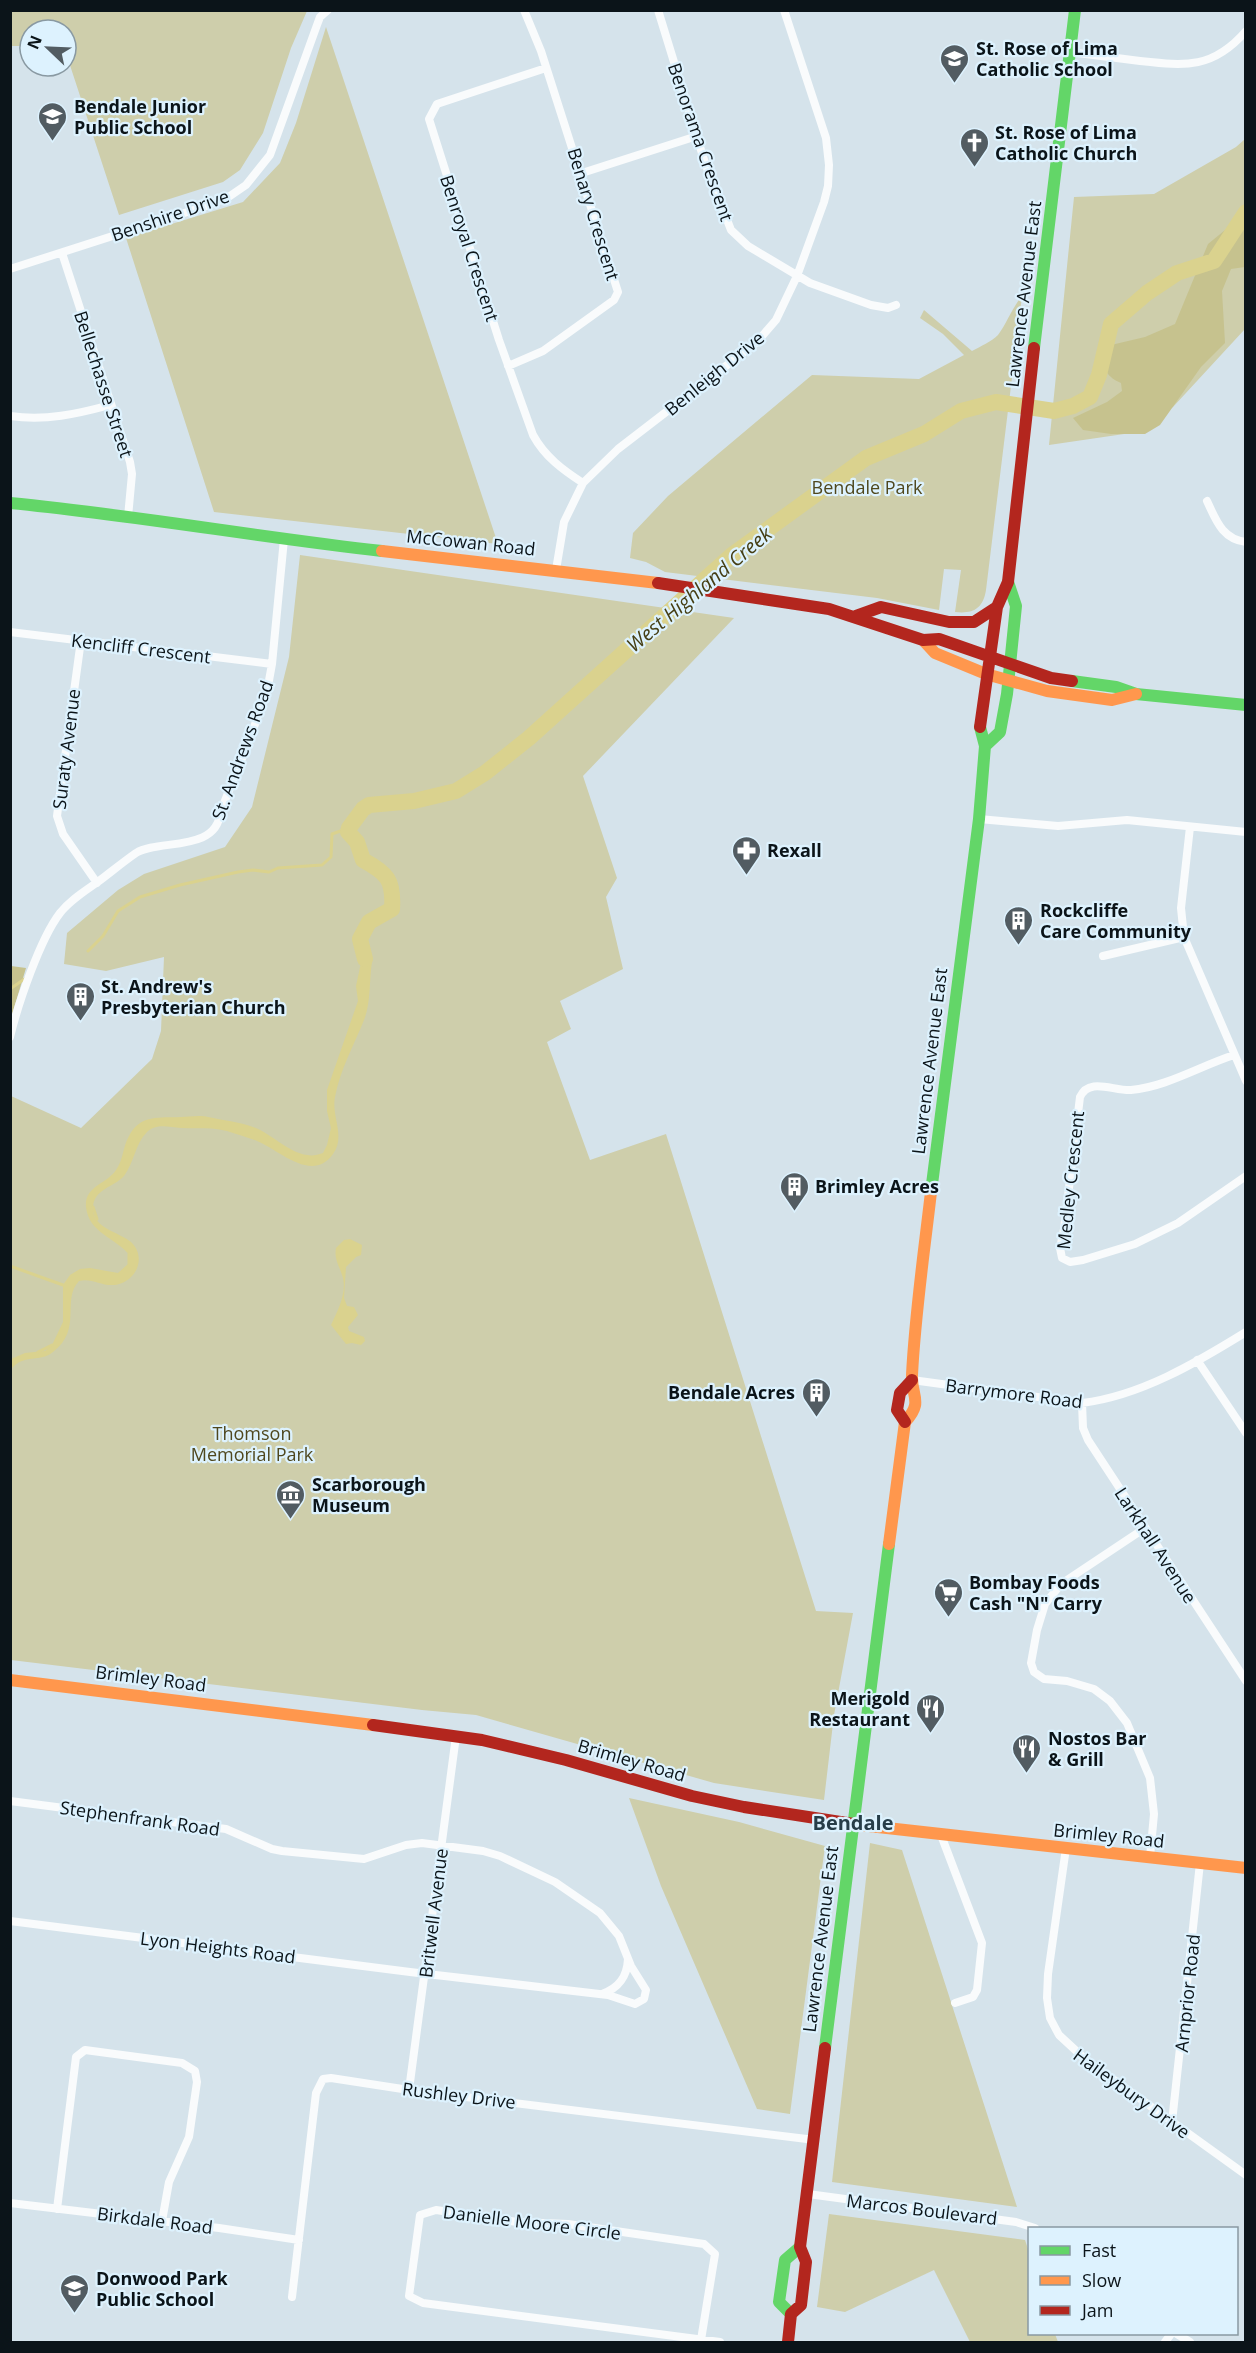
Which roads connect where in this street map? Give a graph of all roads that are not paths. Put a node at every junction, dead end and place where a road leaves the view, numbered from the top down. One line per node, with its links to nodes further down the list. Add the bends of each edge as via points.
1 (328, 10): 11 (street, Benshire Drive, via 320,17 270,155 246,185 206,206)
2 (524, 10): 8 (street, Benary Crescent)
3 (658, 10): 9 (street, Benorama Crescent)
4 (784, 10): 13 (street, Benleigh Drive, via 826,138 829,165 824,202)
5 (1075, 10): 7 (main road, Lawrence Avenue East)
6 (1245, 31): 7 (street, via 1217,55 1181,65)
7 (1070, 52): 25 (main road, Lawrence Avenue East)
8 (546, 68): 10 (street, Benary Crescent); 15 (street, Benroyal Crescent, via 436,104 429,119)
9 (697, 136): 10 (street); 13 (street, Benorama Crescent, via 730,230 748,246)
10 (582, 173): 15 (street, Benary Crescent, via 618,292 614,300 543,351)
11 (62, 253): 12 (street, Benshire Drive); 16 (street, Bellechasse Street)
12 (10, 269)
13 (797, 276): 14 (street, Benorama Crescent, via 862,302); 18 (street, Benleigh Drive, via 776,320 757,342 618,449)
14 (896, 306)
15 (508, 366): 18 (street, Benroyal Crescent, via 540,448)
16 (111, 405): 17 (street, via 70,416); 21 (street, Bellechasse Street, via 132,474)
17 (10, 416)
18 (583, 483): 24 (street, Benleigh Drive, via 564,522)
19 (1208, 501): 23 (street, via 1220,529 1236,541)
20 (10, 502): 21 (main road, McCowan Road)
21 (128, 517): 22 (main road, McCowan Road)
22 (284, 539): 24 (main road, McCowan Road); 32 (street, St. Andrews Road)
23 (1245, 542)
24 (556, 570): 27 (main road, McCowan Road, via 807,604)
25 (1008, 582): 26 (main road, Lawrence Avenue East); 33 (main road, Lawrence Avenue East, via 1017,606)
26 (997, 607): 27 (main road, via 974,622 949,622 882,608); 31 (main road, Lawrence Avenue East)
27 (856, 616): 30 (main road, McCowan Road)
28 (10, 632): 29 (street, Kencliff Crescent)
29 (81, 640): 32 (street, Kencliff Crescent); 42 (street, Suraty Avenue, via 57,816 63,834)
30 (923, 640): 31 (main road, McCowan Road, via 939,639); 34 (main road, McCowan Road, via 934,653)
31 (988, 657): 33 (main road, McCowan Road); 34 (main road, Lawrence Avenue East)
32 (272, 664): 42 (street, St. Andrews Road, via 251,736 213,830 198,840 137,852)
33 (1011, 665): 35 (main road, Lawrence Avenue East); 36 (main road, McCowan Road, via 1051,678 1116,687)
34 (986, 674): 35 (main road, McCowan Road); 38 (main road, Lawrence Avenue East, via 980,728)
35 (1009, 681): 36 (main road, McCowan Road, via 1112,700); 38 (main road, Lawrence Avenue East, via 1000,732)
36 (1136, 694): 37 (main road, McCowan Road)
37 (1245, 705)
38 (985, 746): 39 (main road, Lawrence Avenue East)
39 (979, 819): 40 (street, via 1058,826 1127,820); 51 (main road, Lawrence Avenue East, via 915,1321)
40 (1190, 827): 41 (street); 43 (street, via 1181,908)
41 (1245, 832)
42 (97, 882): 45 (street, St. Andrews Road, via 77,896 54,922)
43 (1184, 937): 44 (street); 46 (street)
44 (1103, 956)
45 (10, 1036)
46 (1234, 1055): 47 (street); 48 (street, Medley Crescent, via 1144,1088 1090,1086 1083,1090 1060,1248 1062,1258 1070,1262 1083,1260 1135,1245 1178,1223)
47 (1245, 1081)
48 (1245, 1176)
49 (1245, 1332): 50 (street, Barrymore Road)
50 (1197, 1360): 52 (street, Barrymore Road, via 1125,1394); 53 (street)
51 (912, 1380): 52 (street, Barrymore Road); 59 (main road, Lawrence Avenue East, via 900,1393 897,1410 905,1422)
52 (1082, 1403): 54 (street, Larkhall Avenue, via 1083,1428 1088,1440)
53 (1245, 1433)
54 (1144, 1528): 56 (street, Larkhall Avenue); 63 (street, via 1061,1584 1046,1604 1031,1663 1034,1672 1044,1680 1067,1680 1094,1689 1110,1701 1127,1723 1150,1778 1154,1814)
55 (10, 1680): 57 (main road, Brimley Road)
56 (1245, 1681)
57 (456, 1736): 59 (main road, Brimley Road, via 566,1760 692,1796); 61 (street, Britwell Avenue)
58 (10, 1802): 61 (street, Stephenfrank Road, via 217,1827 272,1849 348,1858 373,1857 416,1843)
59 (852, 1824): 60 (main road, Brimley Road); 73 (main road, Lawrence Avenue East)
60 (940, 1835): 62 (main road, Brimley Road); 70 (street, via 982,1943 974,1997)
61 (441, 1846): 67 (street, Stephenfrank Road, via 501,1856 555,1882 600,1913 619,1936); 68 (street, Britwell Avenue)
62 (1066, 1848): 63 (main road, Brimley Road); 72 (street, Haileybury Drive, via 1048,1974 1050,2018 1071,2048)
63 (1150, 1857): 64 (main road, Brimley Road)
64 (1200, 1863): 65 (main road, Brimley Road); 72 (street, Arnprior Road)
65 (1245, 1868)
66 (10, 1920): 68 (street, Lyon Heights Road)
67 (628, 1959): 69 (street, via 624,1978); 69 (street, Lyon Heights Road, via 646,1990 644,1999 635,2004)
68 (426, 1974): 69 (street, Lyon Heights Road); 71 (street, Britwell Avenue)
69 (600, 1995)
70 (955, 2003)
71 (409, 2090): 73 (street, Rushley Drive); 80 (street, Rushley Drive, via 323,2079 318,2086)
72 (1172, 2122): 74 (street, Haileybury Drive)
73 (814, 2140): 75 (main road, Lawrence Avenue East)
74 (1245, 2175)
75 (808, 2194): 79 (street, Marcos Boulevard); 81 (main road, Lawrence Avenue East)
76 (10, 2203): 77 (street, Birkdale Road)
77 (57, 2209): 78 (street, Birkdale Road); 78 (street, via 76,2057 85,2050 182,2063 195,2071 189,2137 169,2182)
78 (162, 2221): 80 (street, Birkdale Road)
79 (1030, 2227)
80 (299, 2240): 82 (street, Rushley Drive)
81 (800, 2247): 83 (main road, Lawrence Avenue East, via 806,2262 801,2305); 83 (main road, Lawrence Avenue East, via 784,2259 781,2278 779,2302)
82 (292, 2297)
83 (791, 2314): 86 (main road, Lawrence Avenue East)
84 (701, 2340): 84 (street, Danielle Moore Circle, via 423,2303 410,2296 420,2215 436,2210 704,2244 715,2254); 85 (street, Danielle Moore Circle)
85 (720, 2343)
86 (788, 2343)

